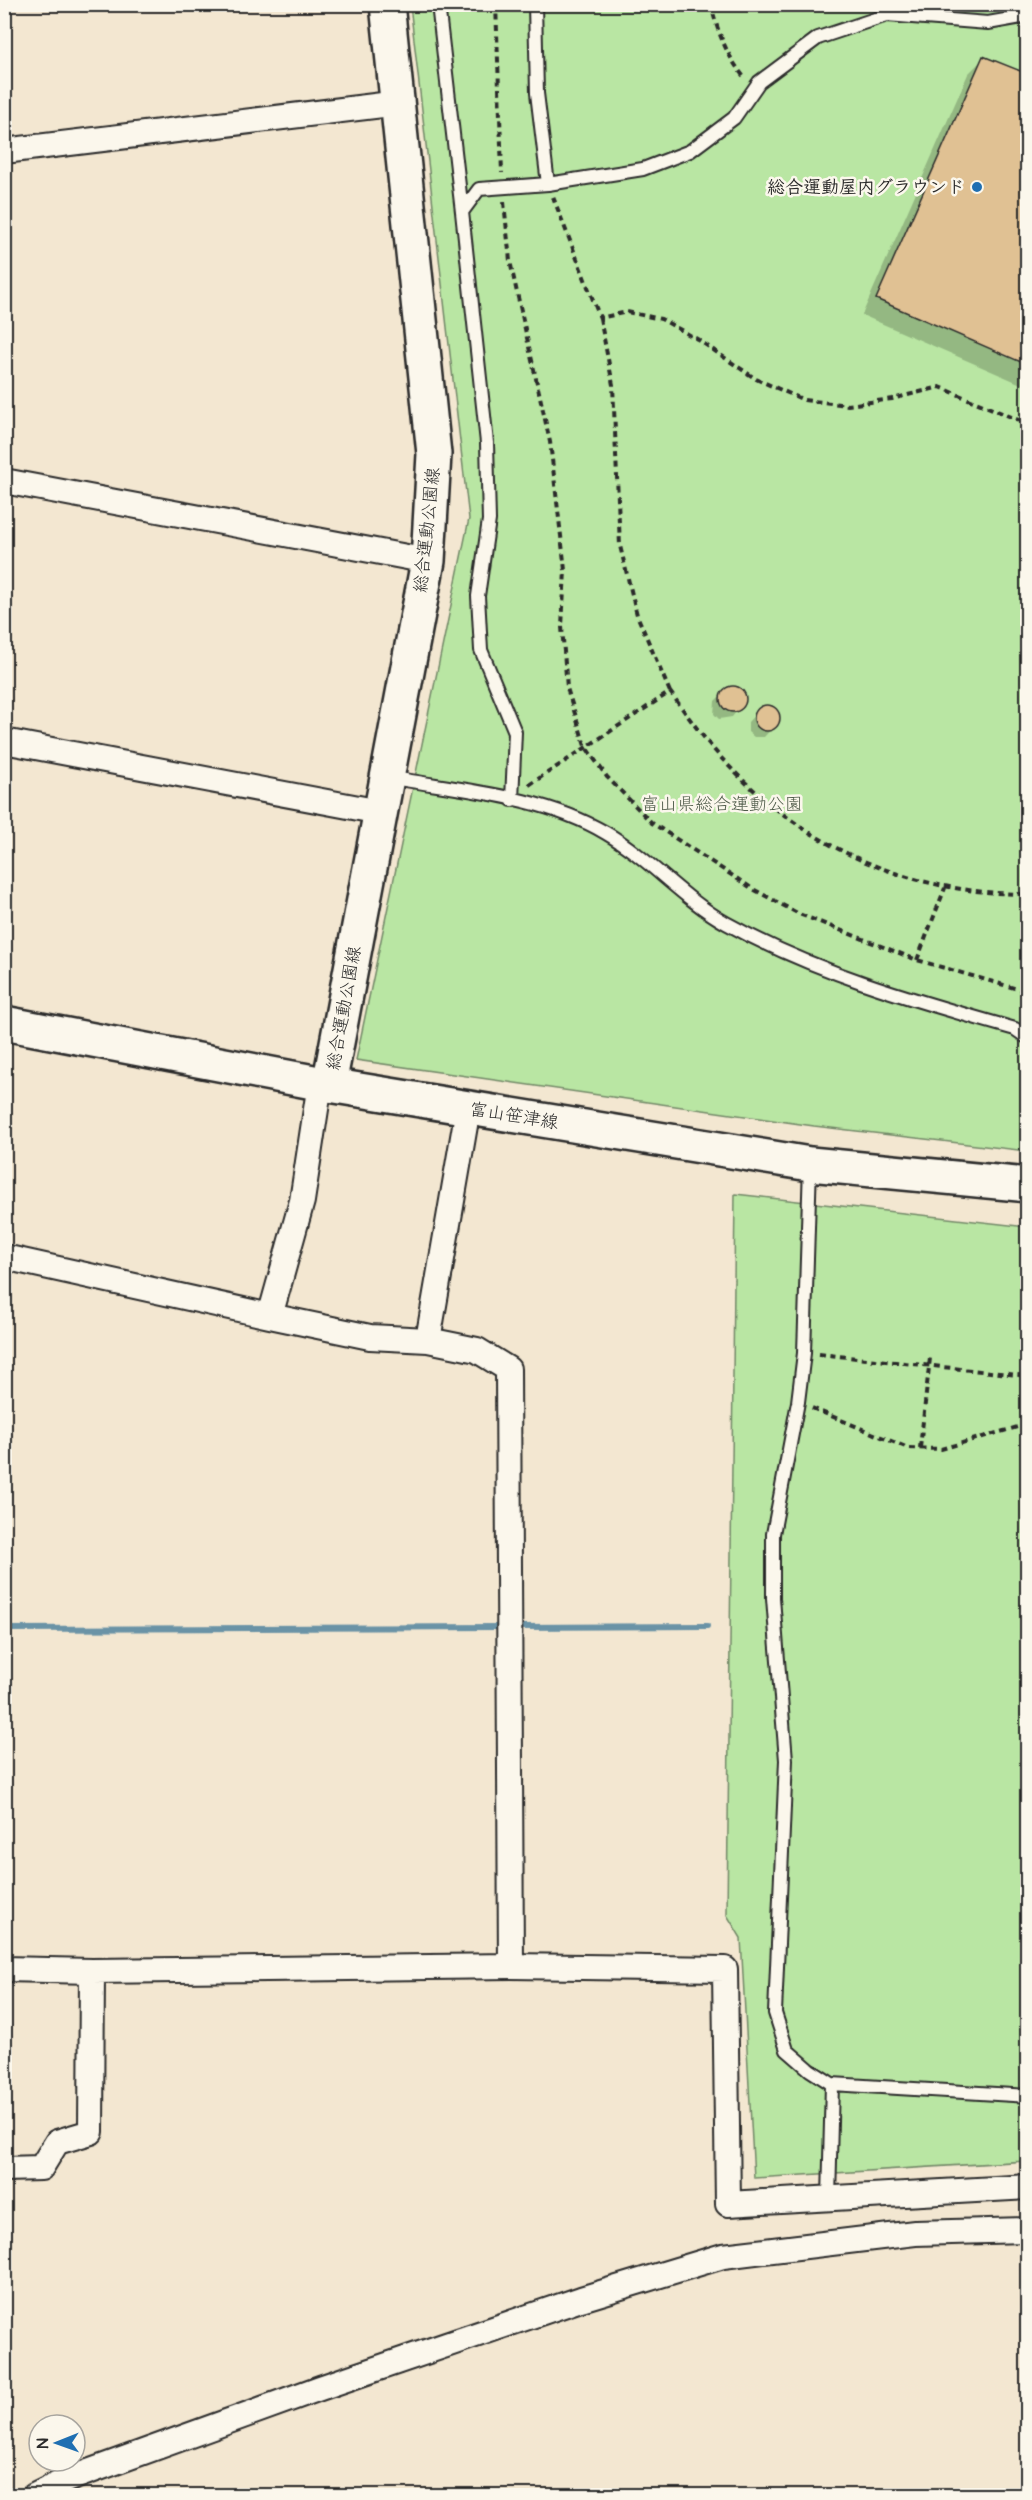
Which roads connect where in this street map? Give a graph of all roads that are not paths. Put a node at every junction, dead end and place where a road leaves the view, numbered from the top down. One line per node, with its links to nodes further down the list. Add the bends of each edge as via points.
1 (387, 4): 5 (main road, 総合運動公園線)
2 (438, 4): 8 (lane)
3 (535, 4): 7 (lane, via 537,93)
4 (1028, 16): 7 (lane, via 988,23 886,15 818,38 759,82 734,118 690,151 643,169)
5 (399, 103): 6 (street); 10 (main road, 総合運動公園線, via 434,454)
6 (4, 151)
7 (548, 184): 8 (lane, via 479,189)
8 (462, 212): 13 (lane, via 487,443 489,520 478,596 481,650 515,732)
9 (4, 481): 10 (street)
10 (428, 561): 12 (main road, 総合運動公園線)
11 (4, 741): 14 (street)
12 (386, 777): 13 (lane); 14 (main road, 総合運動公園線)
13 (512, 800): 16 (lane, via 544,806 606,832 724,922 812,964 907,998 1015,1029)
14 (380, 812): 17 (main road, 総合運動公園線)
15 (4, 1023): 17 (main road, 富山笹津線)
16 (1028, 1038)
17 (325, 1084): 18 (main road, 富山笹津線); 22 (street, via 302,1201)
18 (468, 1108): 19 (main road, 富山笹津線); 23 (street)
19 (810, 1164): 20 (main road, 富山笹津線); 27 (lane, via 804,1353 773,1534 773,1598 786,1760 775,2013 787,2050)
20 (1028, 1185)
21 (4, 1257): 22 (street)
22 (270, 1316): 23 (street, via 370,1337)
23 (428, 1340): 24 (street, via 477,1350 508,1368)
24 (511, 1966): 26 (street); 31 (street, via 725,1969 728,2204)
25 (4, 1969): 26 (street)
26 (92, 1971): 29 (street, via 91,2132 57,2142 41,2168)
27 (832, 2084): 28 (lane); 31 (lane)
28 (1028, 2096)
29 (4, 2169)
30 (1028, 2187): 31 (street)
31 (829, 2198)
32 (1028, 2230): 33 (street, via 915,2233 723,2256 581,2299 320,2388 66,2480)
33 (34, 2496)

